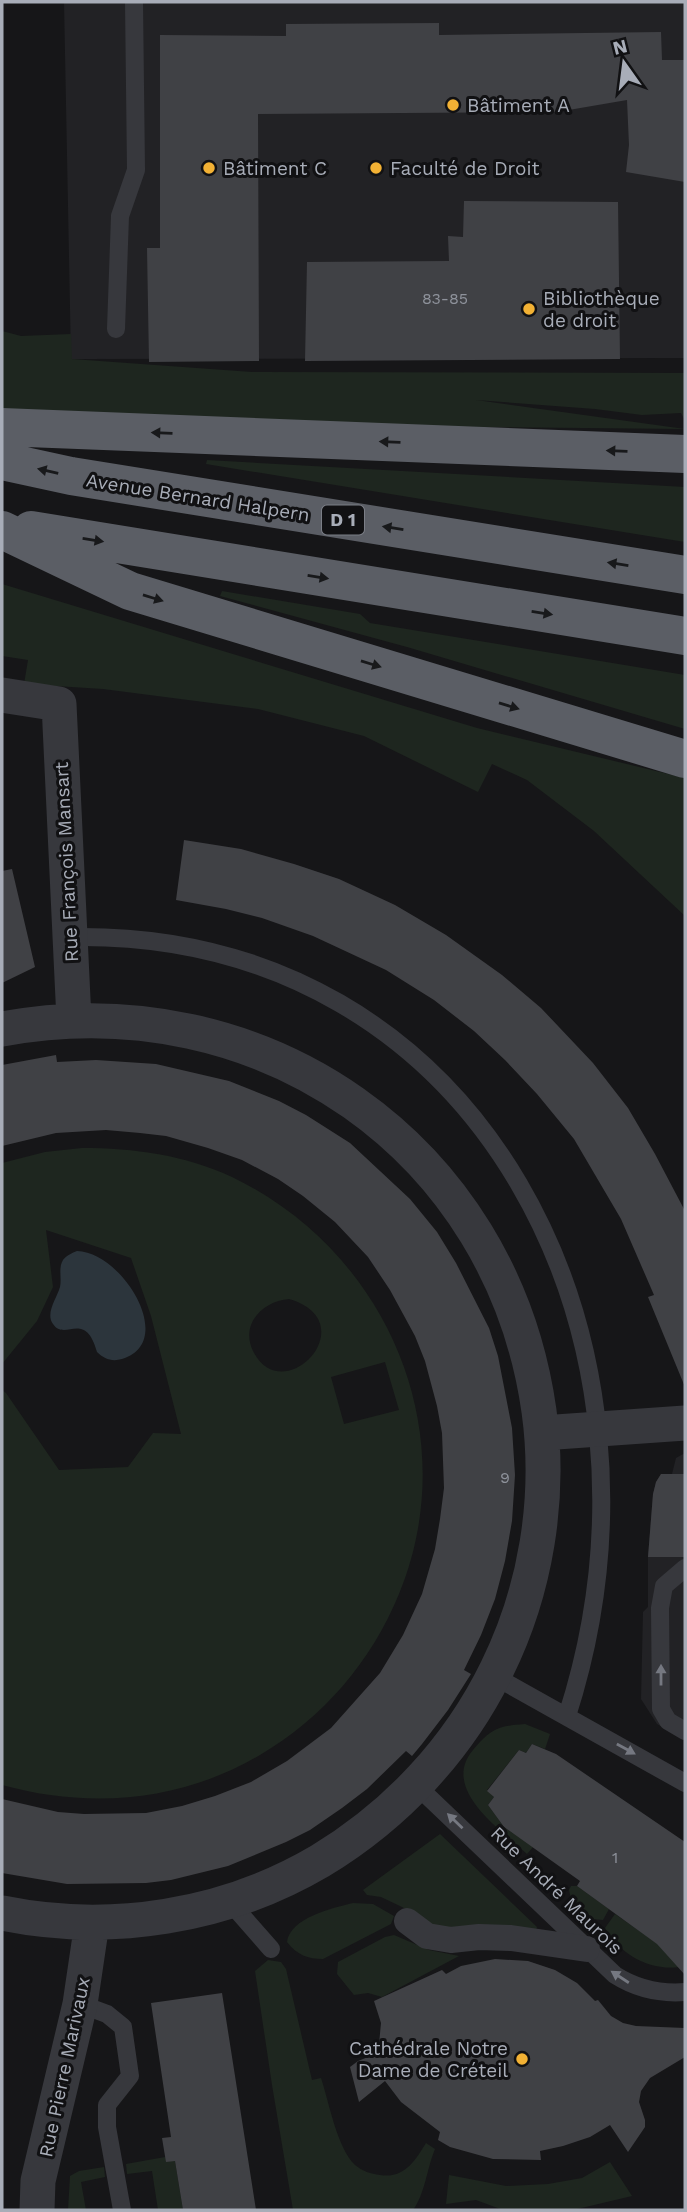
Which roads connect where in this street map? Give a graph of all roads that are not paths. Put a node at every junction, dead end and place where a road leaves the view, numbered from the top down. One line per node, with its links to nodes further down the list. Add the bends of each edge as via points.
1 (134, 2): 2 (lane, via 136,170 120,216)
2 (116, 329)
3 (2, 427): 4 (highway, one-way to 3)
4 (685, 454)
5 (2, 461): 7 (highway, Avenue Bernard Halpern / D 1, one-way to 5)
6 (2, 528): 8 (highway, one-way to 8); 10 (highway, one-way to 10, via 130,591)
7 (685, 575)
8 (685, 636)
9 (2, 695): 11 (street, Rue François Mansart, via 59,704)
10 (685, 759)
11 (70, 937): 12 (street, Rue François Mansart); 14 (lane, via 130,937 191,945 291,975 391,1028 441,1065)
12 (74, 1020): 13 (street); 16 (street, via 150,1023 227,1040 311,1076 387,1129 449,1195 498,1273 526,1347)
13 (2, 1028)
14 (478, 1101)
15 (685, 1423): 16 (street)
16 (542, 1433): 19 (street, via 543,1490 536,1555 514,1631)
17 (685, 1568): 21 (lane, one-way to 17, via 668,1721 661,1709 660,1608 664,1586)
18 (605, 1621): 20 (lane)
19 (494, 1676): 20 (lane); 23 (street, via 466,1724)
20 (567, 1716): 22 (lane, one-way to 22)
21 (685, 1731)
22 (685, 1783)
23 (416, 1785): 24 (street, via 378,1821 335,1851 289,1877); 29 (lane, Rue André Maurois, one-way to 23)
24 (229, 1901): 27 (street, via 164,1917); 28 (lane)
25 (2, 1913): 27 (street)
26 (407, 1921): 29 (street, via 427,1936 451,1940 511,1938)
27 (92, 1923): 31 (street, Rue Pierre Marivaux)
28 (271, 1949)
29 (587, 1949): 30 (lane, Rue André Maurois, one-way to 29, via 652,1991 626,1982)
30 (685, 1992)
31 (80, 2004): 32 (street, Rue Pierre Marivaux, via 38,2181); 33 (lane, via 107,2014 123,2027 130,2076 107,2105)
32 (37, 2210)
33 (122, 2210)

